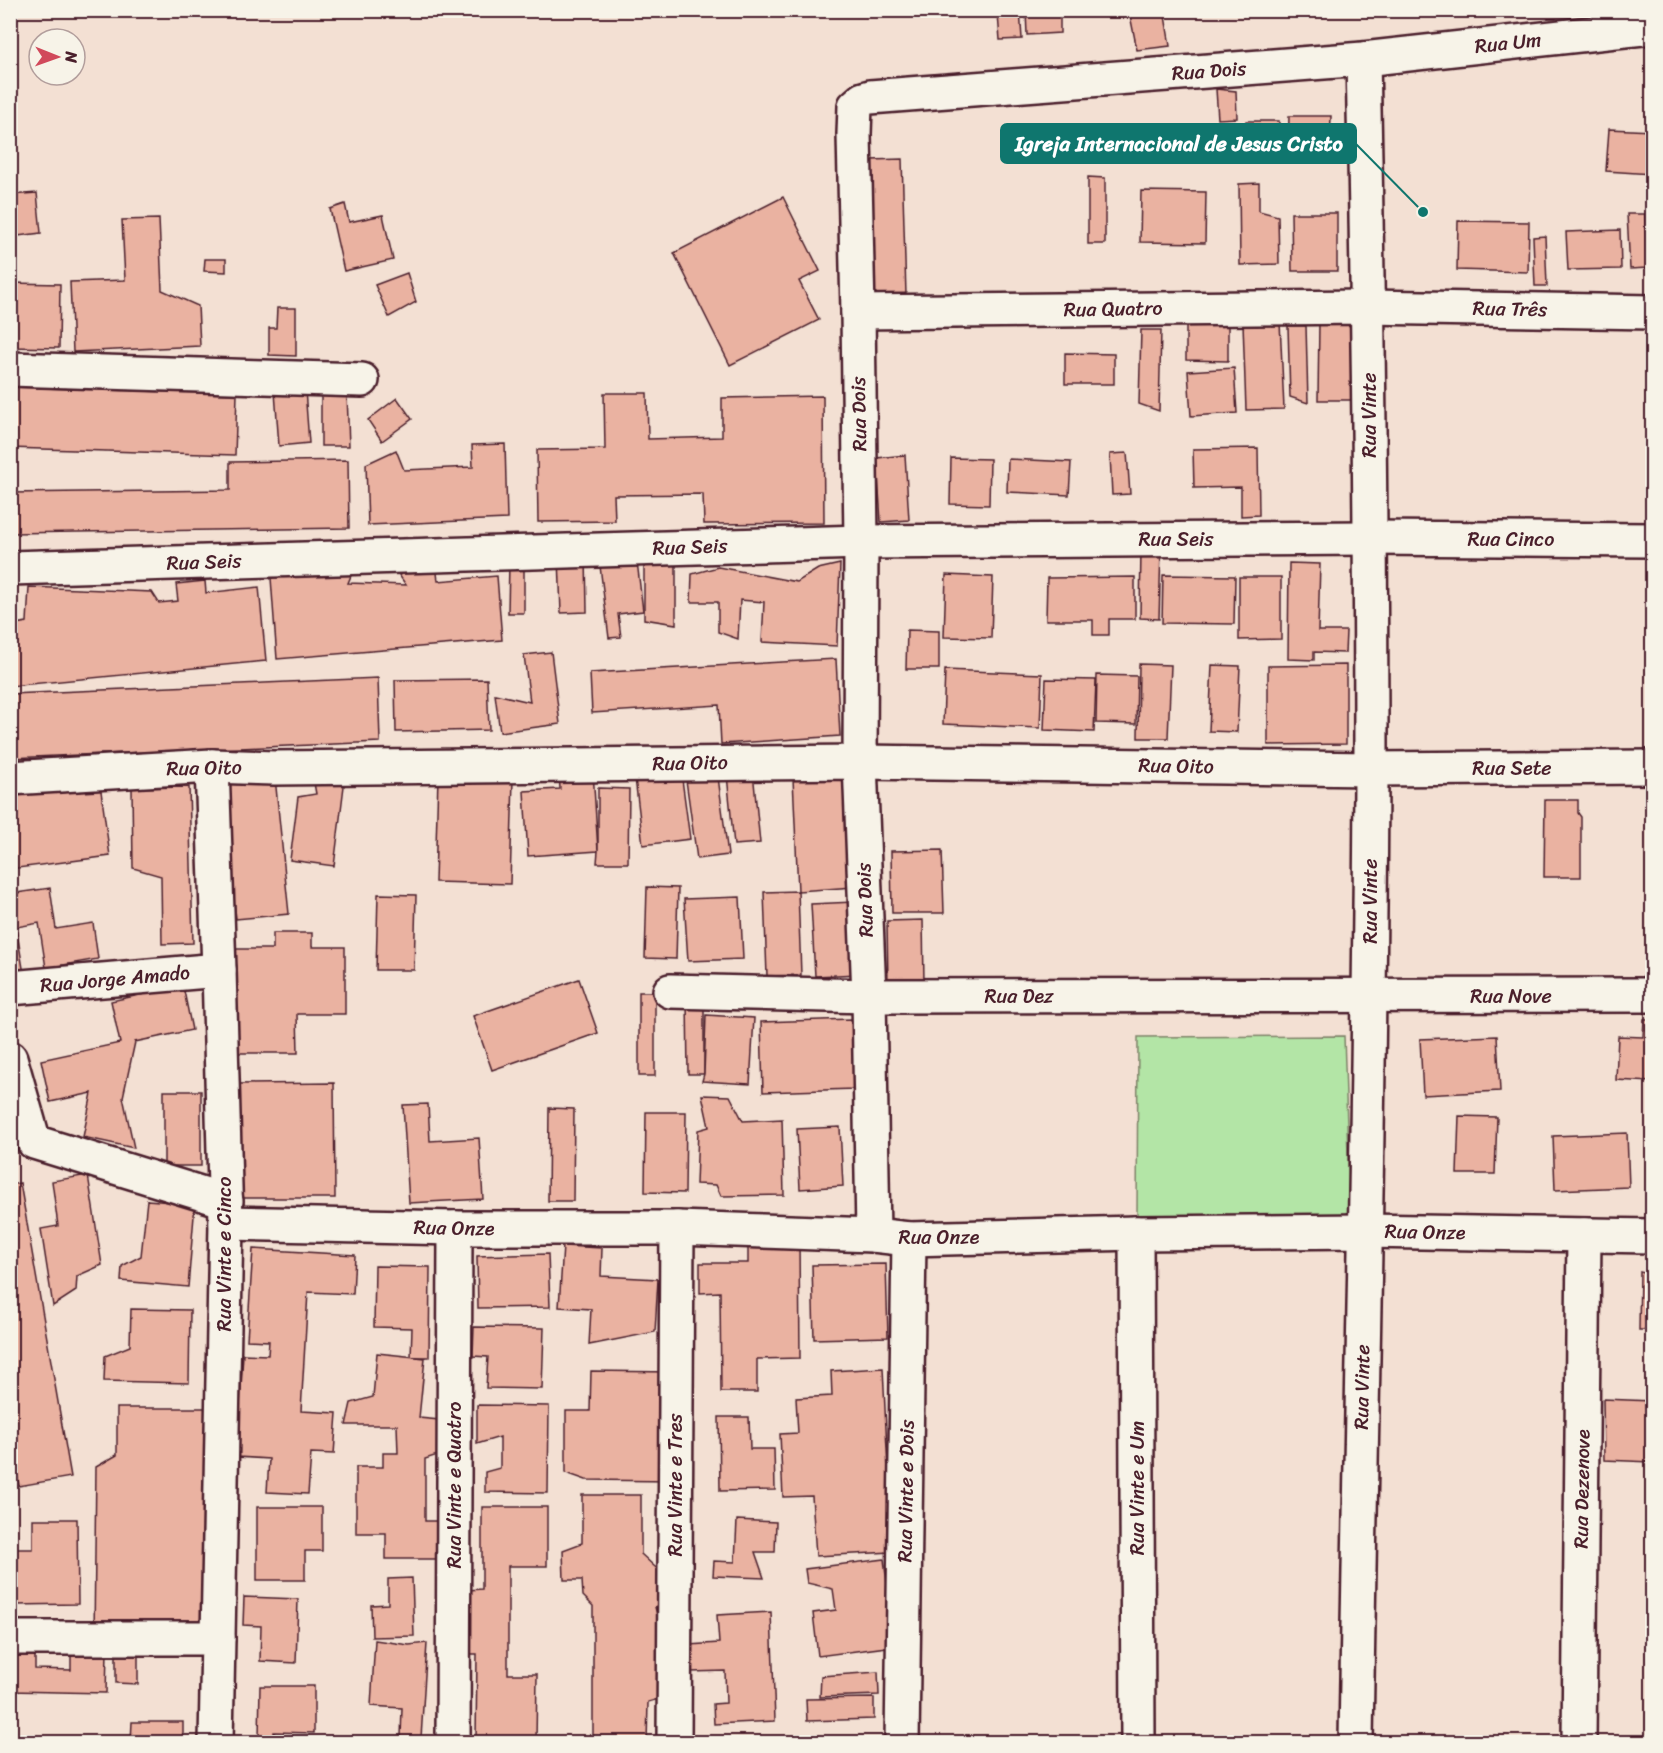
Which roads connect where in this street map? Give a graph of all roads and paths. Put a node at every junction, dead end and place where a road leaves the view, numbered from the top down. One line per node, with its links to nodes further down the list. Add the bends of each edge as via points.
1 (1653, 27): 2 (street, Rua Um)
2 (1363, 59): 3 (street, Rua Vinte); 4 (street, Rua Dois, via 863,99 855,106 854,134)
3 (1368, 307): 4 (street, Rua Quatro); 5 (street, Rua Três); 8 (street, Rua Vinte)
4 (858, 312): 10 (street, Rua Dois)
5 (1653, 312)
6 (10, 369): 7 (street)
7 (362, 380)
8 (1370, 538): 9 (street, Rua Cinco); 10 (street, Rua Seis); 15 (street, Rua Vinte)
9 (1653, 540)
10 (861, 542): 11 (street, Rua Seis); 12 (street, Rua Dois)
11 (10, 568)
12 (860, 762): 13 (street, Rua Oito); 15 (street, Rua Oito); 21 (street, Rua Dois)
13 (212, 766): 16 (street, Rua Oito); 17 (street, Rua Vinte e Cinco)
14 (1653, 767): 15 (street, Rua Sete)
15 (1371, 769): 22 (street, Rua Vinte)
16 (10, 778)
17 (219, 970): 18 (street, Rua Jorge Amado); 25 (street, Rua Vinte e Cinco)
18 (10, 988)
19 (670, 991): 21 (street, Rua Dez)
20 (1653, 995): 22 (street, Rua Nove)
21 (869, 996): 22 (street, Rua Dez); 30 (street, Rua Dois)
22 (1369, 997): 28 (street, Rua Vinte)
23 (10, 1058): 24 (street)
24 (22, 1147): 25 (street, Rua Onze)
25 (226, 1212): 26 (street, Rua Onze); 35 (street, Rua Vinte e Cinco)
26 (455, 1228): 27 (street, Rua Onze); 37 (street, Rua Vinte e Quatro)
27 (677, 1228): 30 (street, Rua Onze); 38 (street, Rua Vinte e Tres)
28 (1365, 1231): 29 (street, Rua Onze); 31 (street, Rua Onze); 41 (street, Rua Vinte)
29 (1136, 1233): 33 (street, Rua Onze); 40 (street, Rua Vinte e Um)
30 (873, 1235): 33 (street, Rua Onze)
31 (1584, 1235): 32 (street, Rua Onze); 42 (street, Rua Dezenove)
32 (1653, 1236)
33 (909, 1239): 39 (street, Rua Vinte e Dois)
34 (10, 1638): 35 (street)
35 (218, 1638): 36 (street, Rua Vinte e Cinco)
36 (216, 1743)
37 (453, 1743)
38 (674, 1743)
39 (902, 1743)
40 (1138, 1743)
41 (1356, 1743)
42 (1579, 1743)

